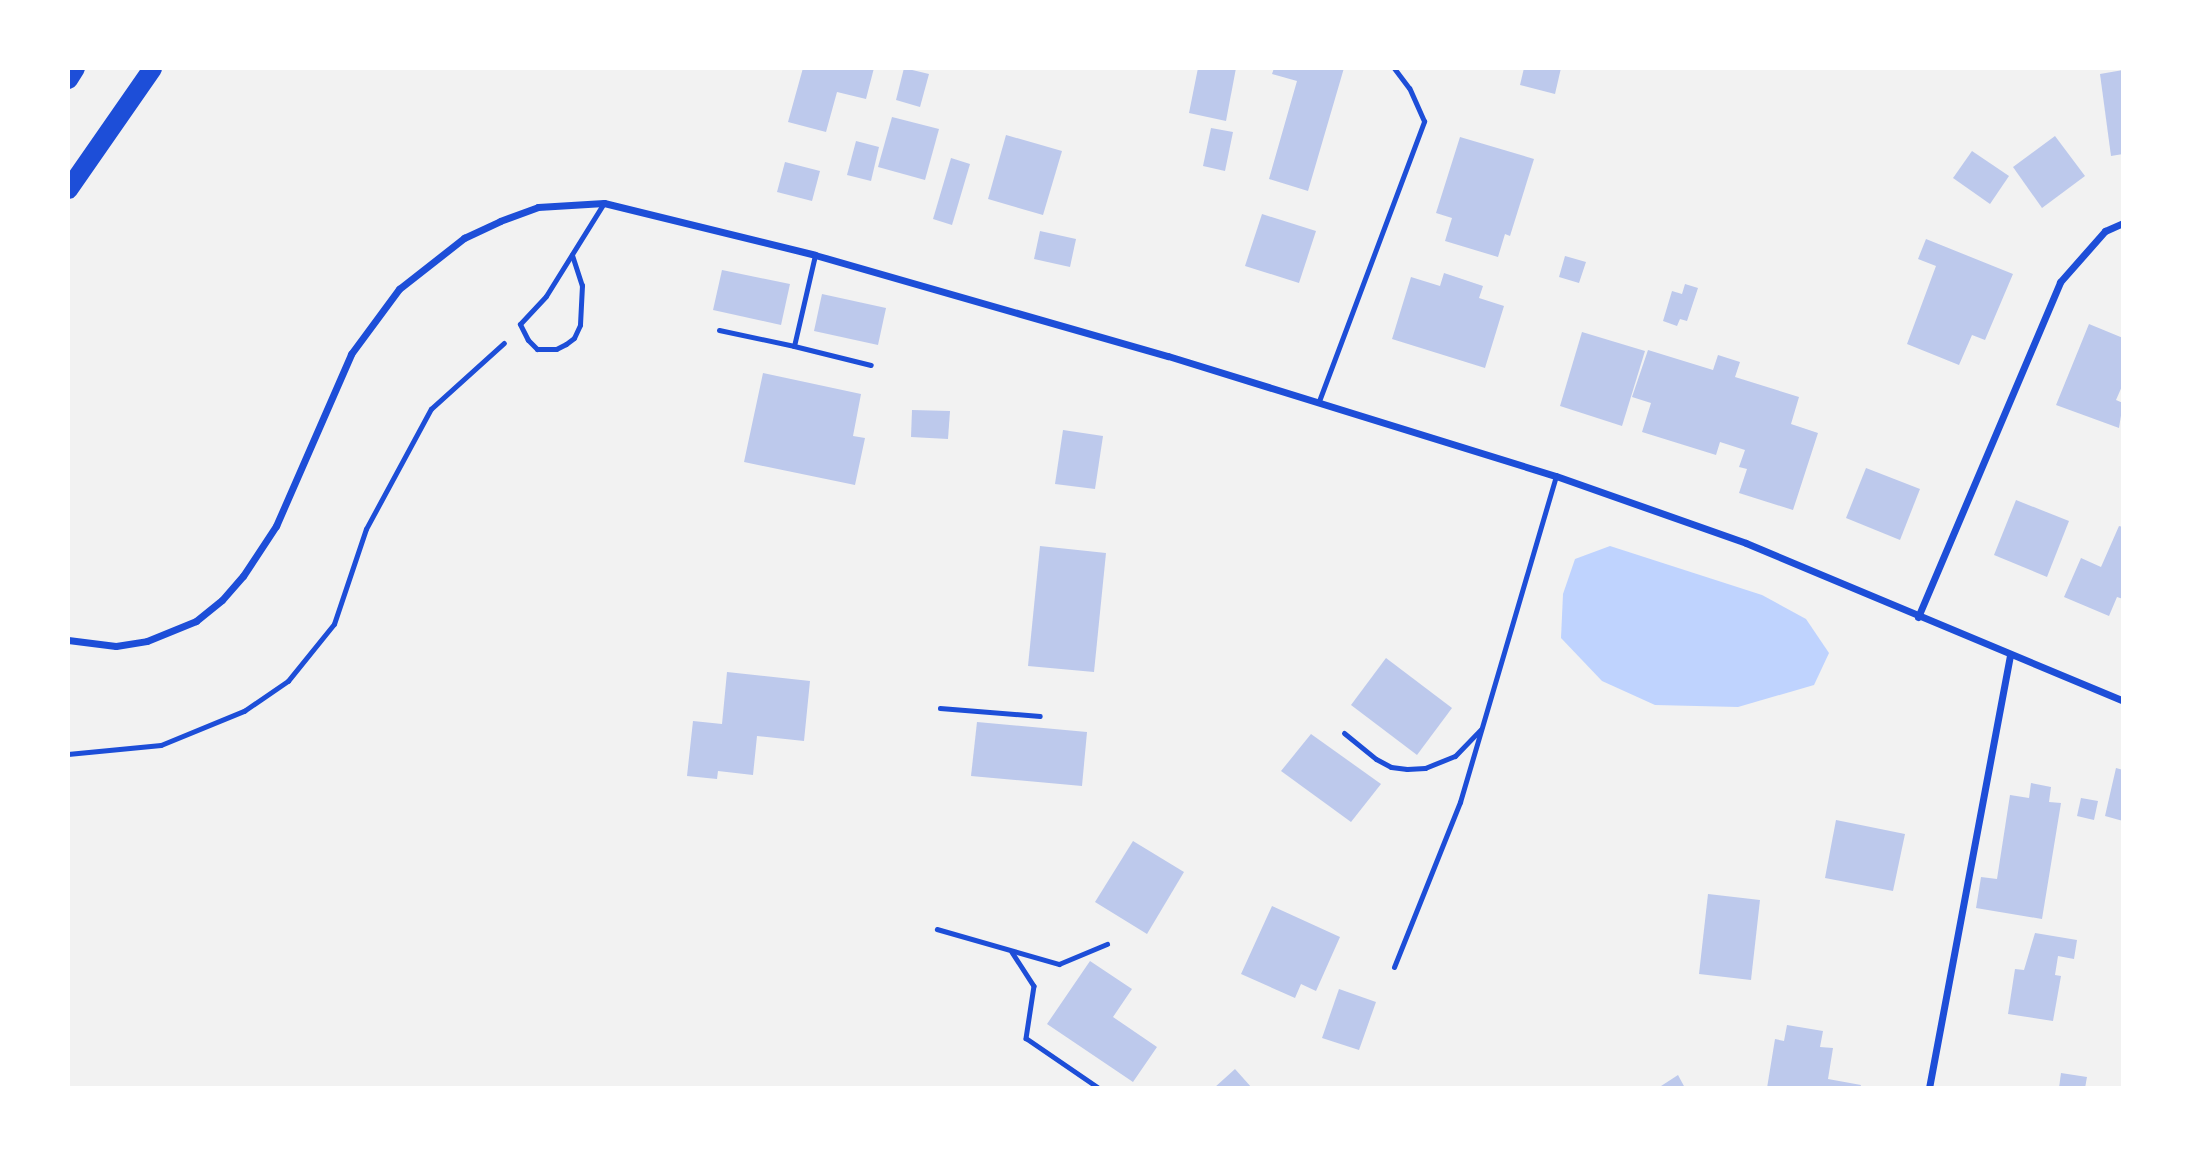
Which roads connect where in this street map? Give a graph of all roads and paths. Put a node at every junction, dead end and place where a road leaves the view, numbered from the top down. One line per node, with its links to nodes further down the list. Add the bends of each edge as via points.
1 (75, 68): 4 (highway)
2 (152, 68): 5 (highway)
3 (1394, 68): 14 (lane, via 1424,121)
4 (68, 79)
5 (68, 189)
6 (604, 203): 8 (lane); 9 (street); 17 (street, via 538,207 500,221 464,238 399,289 351,354 276,526 243,576 197,621 147,641 116,646)
7 (2123, 223): 16 (street, via 2105,231 2060,282)
8 (572, 255): 10 (lane, via 546,296); 10 (lane, via 582,292 580,325 574,338 556,349 537,349)
9 (816, 255): 12 (lane); 14 (street)
10 (520, 324): 24 (path, via 431,409 366,528 334,624 288,681 244,711 161,745)
11 (719, 330): 12 (lane)
12 (794, 346): 13 (lane)
13 (871, 365)
14 (1319, 401): 15 (street)
15 (1556, 476): 16 (street, via 1746,543); 22 (lane)
16 (1918, 617): 18 (street)
17 (68, 640)
18 (2010, 655): 19 (street); 30 (street)
19 (2123, 701)
20 (940, 708): 21 (path)
21 (1040, 716)
22 (1483, 727): 23 (lane, via 1455,756 1425,768 1407,769 1376,759); 28 (lane, via 1460,802)
23 (1344, 733)
24 (68, 754)
25 (937, 929): 27 (path)
26 (1107, 944): 27 (path, via 1059,964)
27 (1012, 952): 29 (path, via 1034,986 1026,1038)
28 (1394, 967)
29 (1099, 1088)
30 (1929, 1088)

